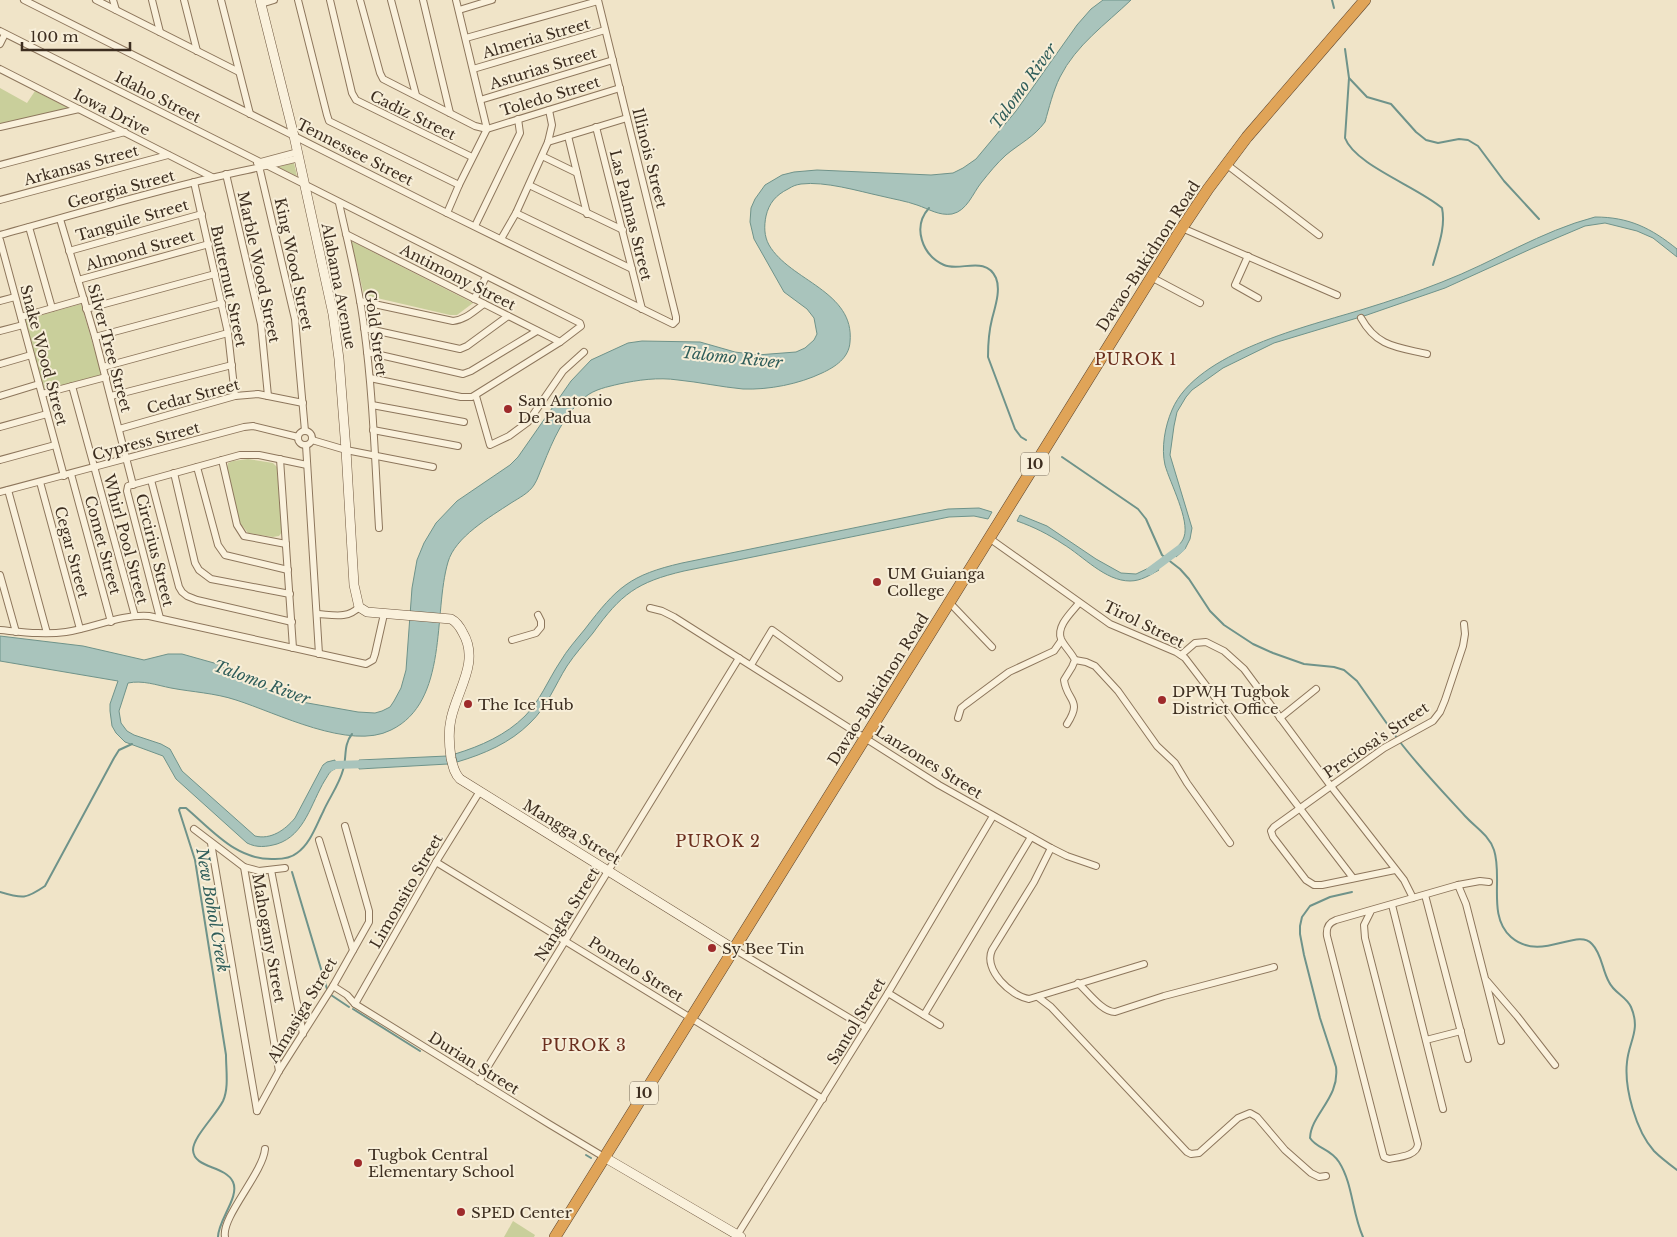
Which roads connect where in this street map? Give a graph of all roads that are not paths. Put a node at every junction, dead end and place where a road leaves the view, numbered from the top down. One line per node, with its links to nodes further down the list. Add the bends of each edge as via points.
1 (24, 0): 36 (street, Tennessee Street)
2 (96, 0): 18 (street)
3 (114, 0): 18 (street)
4 (152, 0): 21 (street)
5 (184, 0): 25 (street)
6 (221, 0): 29 (street)
7 (274, 0): 17 (street)
8 (298, 0): 57 (street, via 330,121)
9 (330, 0): 49 (street, Cadiz Street, via 356,100)
10 (360, 0): 31 (street, via 381,76)
11 (391, 0): 31 (street)
12 (423, 0): 35 (street)
13 (456, 0): 19 (street)
14 (492, 0): 19 (street)
15 (1366, 0): 50 (highway, Davao-Bukidnon Road / 10)
16 (598, 1): 20 (street, Illinois Street); 23 (street)
17 (260, 2): 43 (street, Alabama Avenue)
18 (116, 10): 21 (street)
19 (459, 10): 23 (street)
20 (605, 30): 26 (street, Illinois Street); 28 (street, Almeria Street)
21 (160, 32): 25 (street)
22 (3, 33): 24 (street); 52 (street, Idaho Street)
23 (466, 38): 28 (street)
24 (0, 44)
25 (197, 51): 29 (street)
26 (613, 60): 30 (street, Illinois Street); 32 (street, Asturias Street)
27 (0, 69): 33 (street, Iowa Drive)
28 (474, 69): 32 (street)
29 (239, 72): 36 (street)
30 (620, 88): 34 (street, Toledo Street); 37 (street, Illinois Street)
31 (416, 95): 35 (street)
32 (480, 100): 41 (street)
33 (79, 109): 39 (street); 42 (street, Iowa Drive)
34 (549, 110): 38 (street, Toledo Street); 45 (street, via 552,125)
35 (450, 113): 41 (street)
36 (250, 114): 43 (street, Tennessee Street)
37 (627, 118): 40 (street); 101 (street, Illinois Street)
38 (518, 119): 41 (street, Toledo Street); 67 (street, via 520,133)
39 (0, 127)
40 (596, 128): 44 (street); 70 (street, Las Palmas Street)
41 (487, 129): 49 (street)
42 (125, 132): 46 (street, Iowa Drive); 51 (street)
43 (294, 136): 47 (street, Alabama Avenue); 62 (street, Tennessee Street)
44 (568, 136): 45 (street); 53 (street)
45 (548, 142): 48 (street)
46 (168, 155): 55 (street, Iowa Drive); 60 (street, Arkansas Street)
47 (298, 155): 52 (street, Georgia Street); 59 (street, Alabama Avenue)
48 (542, 156): 53 (street); 58 (street)
49 (472, 157): 57 (street)
50 (1226, 164): 69 (highway, Davao-Bukidnon Road / 10); 73 (street)
51 (0, 165)
52 (261, 166): 54 (street, Georgia Street); 59 (street, Idaho Street); 126 (street, King Wood Street, via 295,319)
53 (577, 173): 65 (street)
54 (226, 174): 55 (street, Georgia Street); 124 (street, Marble Wood Street, via 261,324)
55 (212, 177): 56 (street, Georgia Street)
56 (194, 182): 64 (street, Butternut Street); 66 (street, Georgia Street)
57 (459, 185): 62 (street)
58 (529, 185): 63 (street); 65 (street)
59 (305, 186): 61 (street, Idaho Street); 139 (street, Alabama Avenue, via 334,314)
60 (0, 200)
61 (339, 203): 71 (street, Gold Street); 82 (street, Idaho Street)
62 (447, 213): 67 (street, Tennessee Street)
63 (516, 213): 74 (street); 80 (street)
64 (202, 214): 76 (street, Butternut Street); 77 (street, Tanguile Street)
65 (587, 214): 70 (street)
66 (60, 219): 68 (street, Georgia Street); 77 (street, Silver Tree Street)
67 (475, 226): 74 (street, Tennessee Street)
68 (29, 227): 72 (street, Georgia Street); 95 (street)
69 (1182, 228): 78 (street); 83 (highway, Davao-Bukidnon Road / 10)
70 (623, 230): 80 (street, Las Palmas Street)
71 (346, 234): 89 (street, Antimony Street); 91 (street, Gold Street)
72 (0, 235)
73 (1319, 235)
74 (501, 239): 97 (street, Tennessee Street)
75 (0, 240): 79 (street, Snake Wood Street)
76 (208, 244): 81 (street, Butternut Street); 84 (street, Almond Street)
77 (69, 251): 84 (street, Silver Tree Street)
78 (1248, 256): 85 (street); 87 (street, via 1235,286)
79 (4, 268): 86 (street, Snake Wood Street)
80 (632, 269): 97 (street, Las Palmas Street)
81 (216, 274): 92 (street, Butternut Street); 96 (street)
82 (486, 277): 89 (street); 108 (street, Idaho Street, via 580,323 581,326)
83 (1151, 277): 93 (street); 158 (highway, Davao-Bukidnon Road / 10)
84 (78, 280): 88 (street, Silver Tree Street)
85 (1337, 295)
86 (15, 296): 90 (street); 99 (street, Snake Wood Street)
87 (1258, 298)
88 (84, 299): 95 (street); 96 (street, Silver Tree Street)
89 (474, 299): 94 (street, Antimony Street)
90 (0, 301)
91 (360, 301): 94 (street, via 452,321 461,320); 103 (street, Gold Street)
92 (222, 303): 106 (street, Butternut Street); 107 (street)
93 (1200, 303)
94 (484, 304): 98 (street, Antimony Street)
95 (52, 308): 99 (street)
96 (86, 309): 107 (street, Silver Tree Street)
97 (642, 309): 101 (street, Tennessee Street)
98 (508, 316): 103 (street, via 460,349); 105 (street, Antimony Street)
99 (21, 317): 102 (street, Snake Wood Street)
100 (1361, 318): 111 (street, via 1378,340)
101 (676, 323)
102 (23, 325): 104 (street); 112 (street, Snake Wood Street)
103 (364, 328): 109 (street, Gold Street)
104 (0, 331)
105 (537, 331): 108 (street, Antimony Street); 109 (street, via 463,374)
106 (228, 333): 114 (street, Butternut Street); 115 (street)
107 (95, 337): 115 (street, Silver Tree Street)
108 (560, 342): 125 (street)
109 (367, 352): 117 (street, Gold Street)
110 (584, 352): 125 (street, via 563,371 528,422 490,445)
111 (1427, 354)
112 (31, 355): 113 (street); 118 (street, Snake Wood Street)
113 (0, 364)
114 (232, 365): 122 (street); 123 (street, Butternut Street)
115 (103, 367): 116 (street, Silver Tree Street)
116 (106, 378): 119 (street); 122 (street, Silver Tree Street)
117 (370, 378): 125 (street, via 461,397); 127 (street, Gold Street)
118 (39, 384): 120 (street, Snake Wood Street); 121 (street)
119 (72, 386): 120 (street); 148 (street, Whirl Pool Street)
120 (42, 394): 128 (street, Snake Wood Street)
121 (0, 396)
122 (110, 396): 131 (street, Silver Tree Street)
123 (235, 396): 124 (street, Cedar Street); 131 (street, Cedar Street)
124 (268, 396): 126 (street, Cedar Street)
125 (476, 396)
126 (303, 403): 133 (street, King Wood Street)
127 (372, 405): 129 (street); 132 (street, Gold Street)
128 (47, 414): 130 (street); 136 (street, Snake Wood Street)
129 (464, 422)
130 (0, 427)
131 (119, 429): 141 (street, Silver Tree Street)
132 (373, 430): 138 (street); 140 (street, Gold Street)
133 (305, 431): 134 (street); 135 (street, via 311,434)
134 (298, 437): 137 (street, via 301,444); 141 (street, Cypress Street, via 249,426)
135 (312, 440): 137 (street); 139 (street)
136 (56, 445): 143 (street); 151 (street, Snake Wood Street)
137 (306, 445): 145 (street)
138 (458, 446)
139 (346, 450): 140 (street); 165 (street, Alabama Avenue, via 354,585)
140 (375, 455): 147 (street); 157 (street, Gold Street)
141 (126, 459): 148 (street, Cypress Street); 154 (street, Silver Tree Street)
142 (280, 459): 144 (street, Whirl Pool Street, via 247,454); 145 (street, Whirl Pool Street); 159 (street)
143 (0, 460)
144 (222, 460): 146 (street, Whirl Pool Street); 159 (street, via 242,534)
145 (307, 465): 167 (street)
146 (198, 467): 149 (street, Whirl Pool Street); 160 (street, via 222,553)
147 (433, 467)
148 (94, 468): 150 (street, Cypress Street); 170 (street, Whirl Pool Street)
149 (174, 473): 152 (street, Whirl Pool Street); 162 (street, via 199,570 211,579)
150 (71, 474): 151 (street, Cypress Street); 172 (street, Comet Street)
151 (64, 476): 153 (street, Cypress Street)
152 (151, 480): 154 (street, Whirl Pool Street); 173 (street, via 182,592 198,600)
153 (40, 482): 155 (street, Cypress Street); 175 (street, Cegar Street)
154 (130, 486): 171 (street, Circirius Street)
155 (8, 490): 156 (street, Cypress Street); 178 (street)
156 (0, 492)
157 (379, 528)
158 (989, 538): 163 (highway, Davao-Bukidnon Road / 10); 164 (street, Tirol Street)
159 (286, 544): 160 (street)
160 (288, 570): 162 (street)
161 (0, 575): 177 (street)
162 (290, 594): 173 (street)
163 (949, 602): 181 (street); 193 (highway, Davao-Bukidnon Road / 10)
164 (1079, 603): 180 (street, via 1062,626); 184 (street, Tirol Street, via 1118,628)
165 (359, 607): 167 (street, via 347,616); 168 (street, via 367,612)
166 (650, 608): 185 (street, Lanzones Street, via 674,617)
167 (318, 614): 183 (street)
168 (389, 614): 183 (street, via 371,662 363,664); 195 (street, Mangga Street, via 454,620 468,642 468,667 450,720 450,751 457,776)
169 (538, 615): 179 (street, via 541,627 536,633)
170 (134, 616): 171 (street); 172 (street)
171 (160, 618): 182 (street)
172 (111, 622): 175 (street)
173 (292, 622): 182 (street)
174 (1464, 624): 194 (street, Preciosa's Street, via 1463,646 1440,712 1433,721 1393,742)
175 (80, 629): 178 (street)
176 (0, 630): 177 (street)
177 (16, 632): 178 (street)
178 (47, 633)
179 (512, 640)
180 (1061, 641): 186 (street); 190 (street, via 1054,651 1009,672 966,704)
181 (992, 647)
182 (294, 648): 183 (street)
183 (320, 654)
184 (1181, 655): 191 (street, via 1190,646 1201,642 1212,644 1244,670); 196 (street, Tirol Street)
185 (739, 658): 187 (street, Lanzones Street); 210 (street, Nangka Street)
186 (1075, 660): 192 (street, via 1064,680 1075,706); 203 (street, via 1095,666 1118,691 1157,746 1176,763)
187 (751, 665): 188 (street, via 772,630); 193 (street, Lanzones Street)
188 (839, 678)
189 (1316, 689): 191 (street)
190 (958, 718)
191 (1280, 718): 194 (street)
192 (1068, 724)
193 (865, 737): 197 (street, Lanzones Street); 220 (highway, Davao-Bukidnon Road / 10)
194 (1330, 785): 196 (street, Preciosa's Street); 211 (street)
195 (480, 791): 205 (street, Limonsito Street); 210 (street, Mangga Street)
196 (1300, 808): 212 (street, Tirol Street); 212 (street, Preciosa's Street, via 1274,827 1273,837 1306,880 1314,885)
197 (993, 816): 200 (street, Lanzones Street); 227 (street, Santol Street)
198 (345, 826): 221 (street, Almasiga Street, via 369,911 369,922)
199 (194, 829): 202 (street)
200 (1031, 837): 204 (street, Lanzones Street); 230 (street)
201 (318, 840): 221 (street)
202 (212, 843): 207 (street); 240 (street, Almasiga Street, via 257,1111)
203 (1230, 843)
204 (1051, 848): 206 (street, Lanzones Street); 228 (street, via 989,959 993,971 1015,994 1029,999)
205 (436, 862): 219 (street, Pomelo Street); 229 (street, Limonsito Street)
206 (1096, 866)
207 (244, 867): 209 (street); 240 (street, Mahogany Street)
208 (285, 868): 209 (street)
209 (271, 870): 235 (street)
210 (609, 870): 219 (street, Nangka Street); 220 (street, Mangga Street)
211 (1395, 870): 212 (street); 216 (street)
212 (1353, 878)
213 (1489, 882): 214 (street)
214 (1458, 885): 215 (street); 224 (street)
215 (1425, 895): 216 (street); 234 (street)
216 (1413, 898): 217 (street)
217 (1392, 905): 218 (street); 236 (street)
218 (1371, 911): 218 (street, via 1331,922 1327,932 1383,1154 1389,1159 1415,1152 1418,1144 1365,938 1364,925)
219 (565, 940): 231 (street, Pomelo Street); 241 (street, Nangka Street)
220 (734, 949): 231 (highway, Davao-Bukidnon Road / 10); 233 (street, Mangga Street)
221 (353, 950): 226 (street, Almasiga Street)
222 (1144, 964): 225 (street)
223 (1274, 967): 225 (street, via 1115,1012 1104,1008)
224 (1486, 980): 237 (street); 239 (street)
225 (1078, 983): 228 (street)
226 (333, 986): 229 (street, Durian Street, via 347,994); 235 (street, Almasiga Street)
227 (888, 992): 230 (street); 233 (street, Santol Street)
228 (1038, 997): 246 (street, via 1187,1152 1199,1153 1238,1118 1250,1114 1257,1117 1285,1150 1311,1173)
229 (355, 1004): 241 (street, Durian Street)
230 (924, 1015): 232 (street)
231 (691, 1018): 242 (street, Pomelo Street); 245 (highway, Davao-Bukidnon Road / 10)
232 (940, 1025)
233 (866, 1028): 242 (street, Santol Street)
234 (1460, 1031): 236 (street); 238 (street)
235 (303, 1034): 240 (street, Almasiga Street)
236 (1426, 1040): 243 (street)
237 (1501, 1041)
238 (1468, 1059)
239 (1555, 1065)
240 (279, 1071)
241 (479, 1081): 245 (street, Durian Street)
242 (823, 1099): 248 (street, Santol Street)
243 (1443, 1109)
244 (265, 1149): 247 (street, via 226,1226)
245 (604, 1156): 248 (street); 249 (highway, Davao-Bukidnon Road / 10)
246 (1326, 1176)
247 (225, 1236)
248 (738, 1236)
249 (555, 1237)

